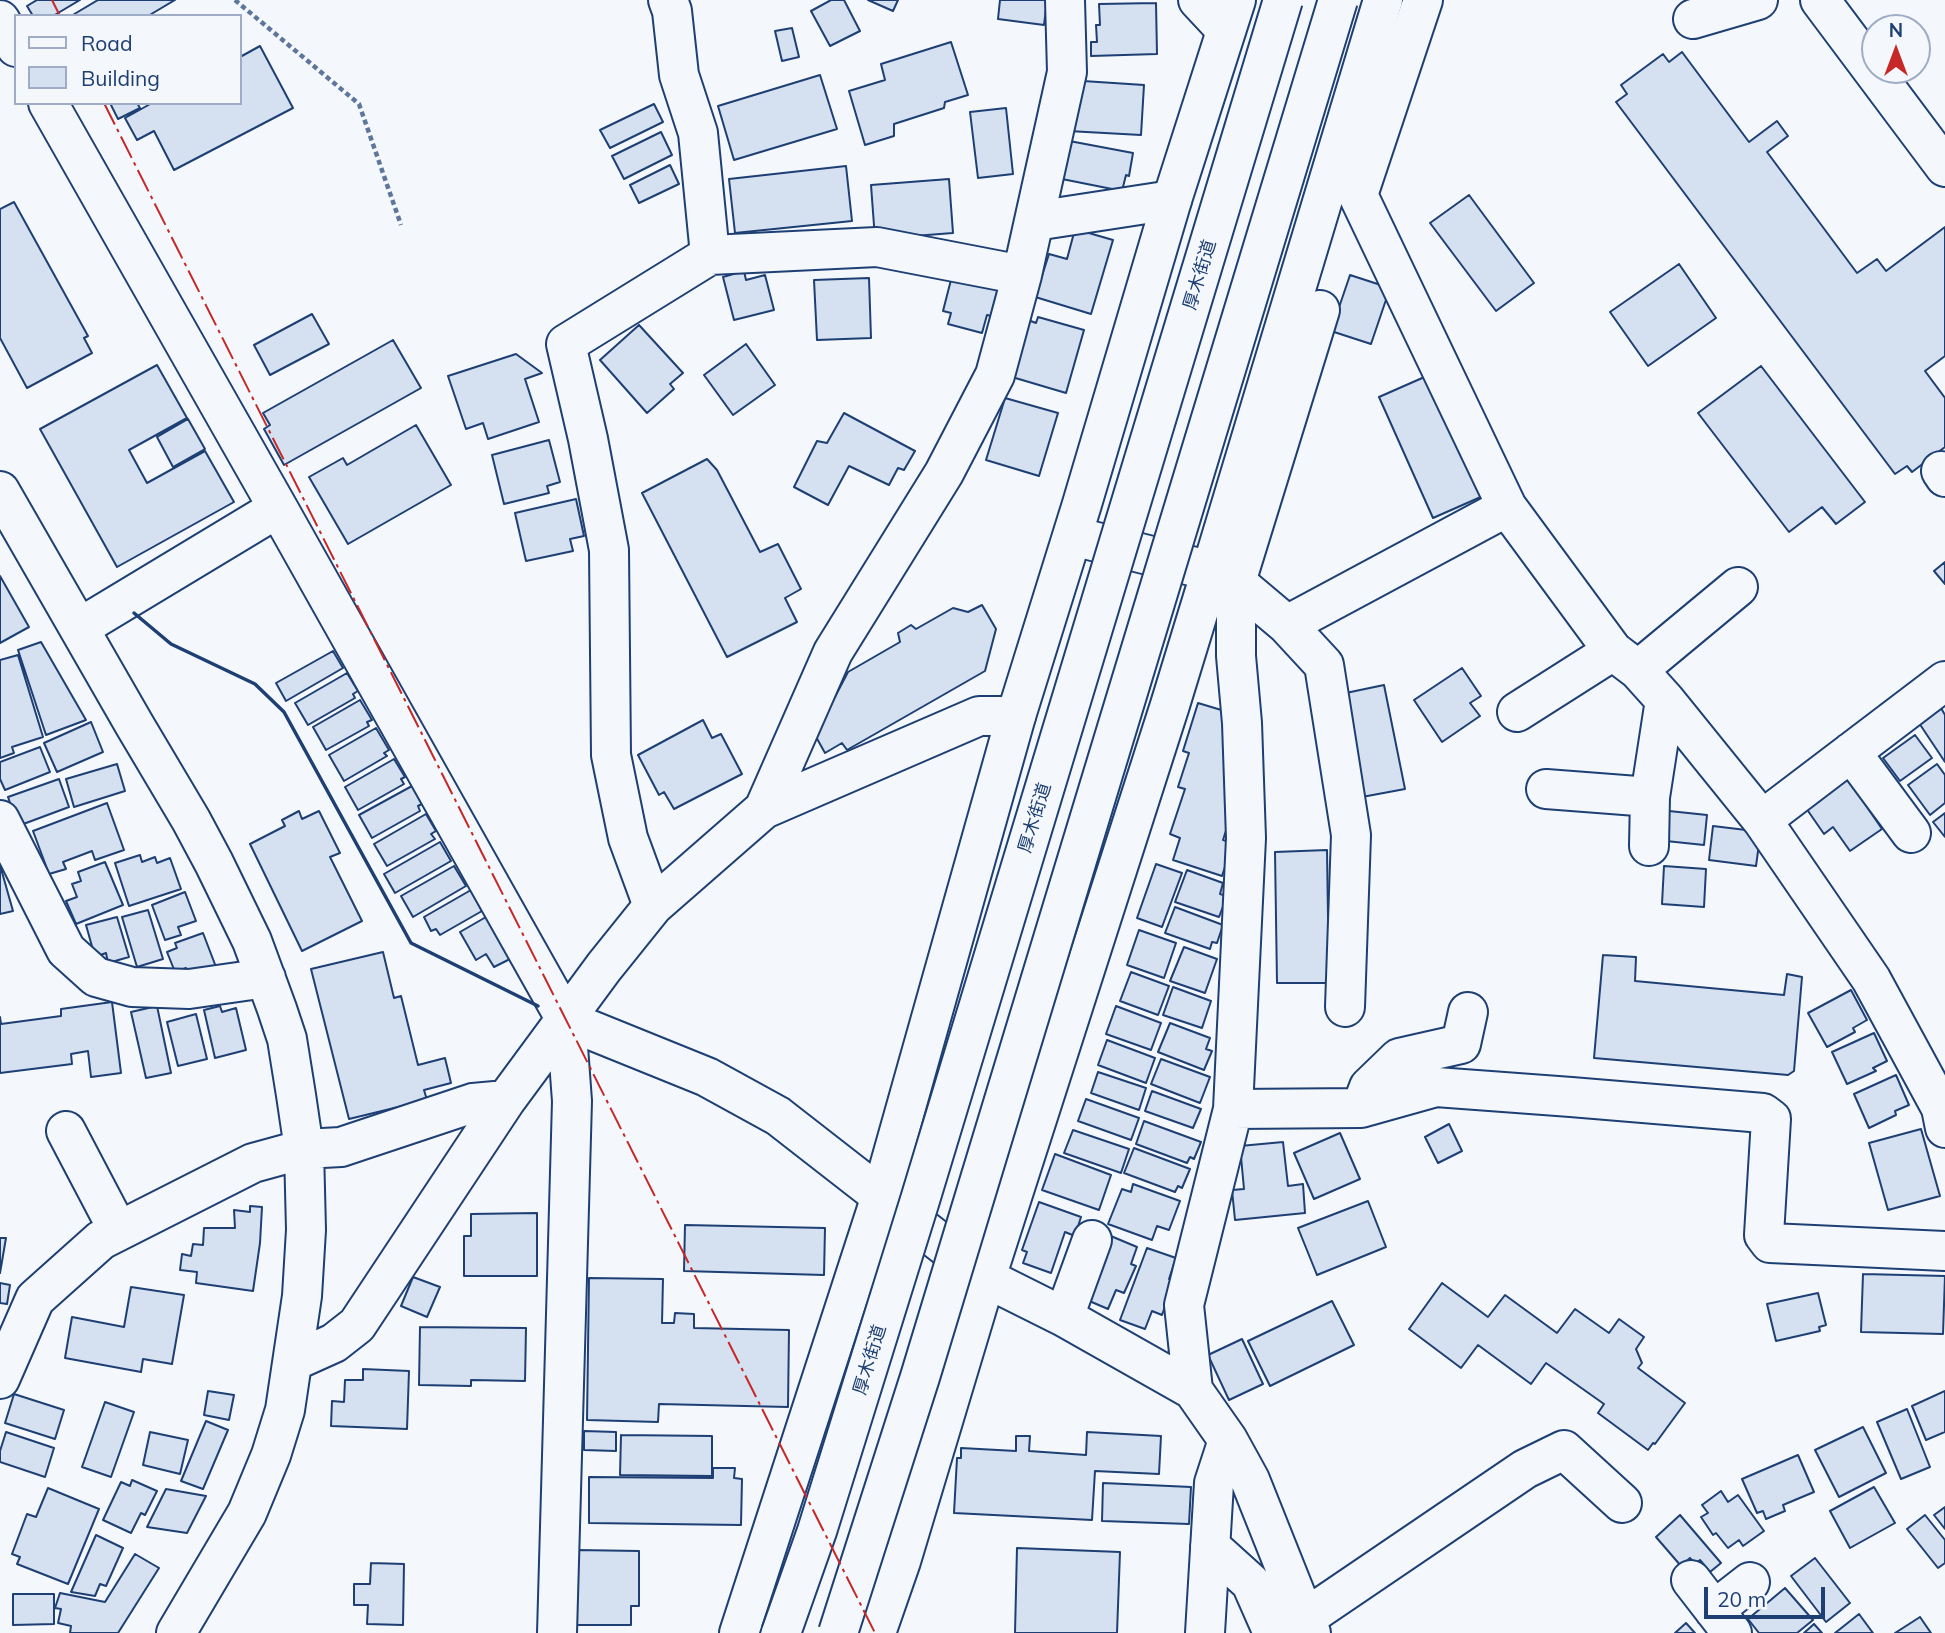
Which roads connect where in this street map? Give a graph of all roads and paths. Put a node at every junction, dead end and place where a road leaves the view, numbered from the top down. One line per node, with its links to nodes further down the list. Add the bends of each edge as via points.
1 (235, 0): 19 (path, via 359,104)
2 (668, 0): 20 (main road, via 679,75 698,133)
3 (1065, 0): 18 (main road, via 1067,72)
4 (1198, 0): 11 (main road)
5 (1283, 0): 73 (main road, 厚木街道, bridge, via 920,1200)
6 (1338, 0): 74 (main road, bridge)
7 (1383, 0): 27 (main road)
8 (1423, 0): 24 (main road, via 1358,195)
9 (1758, 0): 12 (main road)
10 (1821, 0): 16 (main road)
11 (1231, 15): 17 (main road)
12 (1693, 19)
13 (0, 20): 14 (main road)
14 (14, 44)
15 (49, 105): 25 (main road)
16 (1945, 167)
17 (1172, 200): 18 (main road); 26 (main road)
18 (1035, 221): 21 (main road)
19 (401, 225)
20 (710, 255): 21 (main road, via 877,247); 44 (main road, via 566,344 609,550 611,755 628,838)
21 (1022, 275): 39 (main road, via 996,375 944,473 833,652)
22 (1320, 310): 27 (main road)
23 (0, 491): 30 (main road)
24 (1507, 507): 29 (main road); 31 (main road)
25 (278, 508): 30 (main road); 48 (main road)
26 (1073, 536): 27 (main road); 35 (main road)
27 (1224, 576): 29 (main road); 51 (main road, via 1242,723 1246,838); 59 (main road, via 1158,745)
28 (1738, 587): 31 (main road)
29 (1287, 625): 46 (main road, via 1324,665 1351,835)
30 (79, 628): 45 (main road, via 191,820)
31 (1625, 660): 33 (main road); 34 (main road)
32 (1944, 683): 36 (main road)
33 (1665, 700): 38 (main road); 41 (main road)
34 (1517, 712)
35 (1016, 716): 39 (main road, via 979,716); 55 (main road)
36 (1852, 752): 41 (main road); 42 (main road)
37 (1546, 789): 38 (main road)
38 (1650, 797): 43 (main road)
39 (764, 810): 44 (main road)
40 (0, 820): 45 (main road, via 66,950 96,977 132,987 189,989)
41 (1762, 820): 52 (main road, via 1871,979)
42 (1911, 833)
43 (1649, 846)
44 (653, 906): 48 (main road)
45 (266, 978): 54 (main road, via 287,1039)
46 (1345, 1007)
47 (1468, 1012): 50 (main road, via 1461,1044 1399,1058 1369,1087)
48 (566, 1020): 49 (main road); 55 (main road, via 708,1077 779,1116); 71 (main road, via 572,1101)
49 (506, 1100): 54 (main road, via 473,1103 341,1147); 61 (main road, via 357,1325 334,1343)
50 (1361, 1108): 51 (main road); 58 (main road, via 1436,1087 1763,1113 1770,1119 1764,1235 1770,1243)
51 (1233, 1109): 63 (main road, via 1184,1305)
52 (1944, 1113)
53 (66, 1131): 56 (main road)
54 (304, 1149): 56 (main road, via 253,1163); 61 (main road, via 306,1230)
55 (881, 1196): 59 (main road); 72 (main road)
56 (118, 1230): 62 (main road, via 35,1299)
57 (1092, 1240): 60 (main road)
58 (1945, 1251)
59 (986, 1278): 60 (main road); 75 (main road)
60 (1064, 1317): 63 (main road)
61 (294, 1362): 70 (main road, via 271,1455 247,1513)
62 (0, 1379)
63 (1193, 1390): 64 (main road)
64 (1228, 1440): 66 (main road, via 1214,1483); 69 (main road, via 1250,1480)
65 (1622, 1503): 69 (main road, via 1564,1450 1525,1469)
66 (1210, 1546): 69 (main road); 76 (main road)
67 (1750, 1582): 68 (main road)
68 (1712, 1608)
69 (1296, 1628)
70 (176, 1633)
71 (557, 1633)
72 (739, 1633)
73 (781, 1633)
74 (838, 1633)
75 (876, 1633)
76 (1205, 1633)

